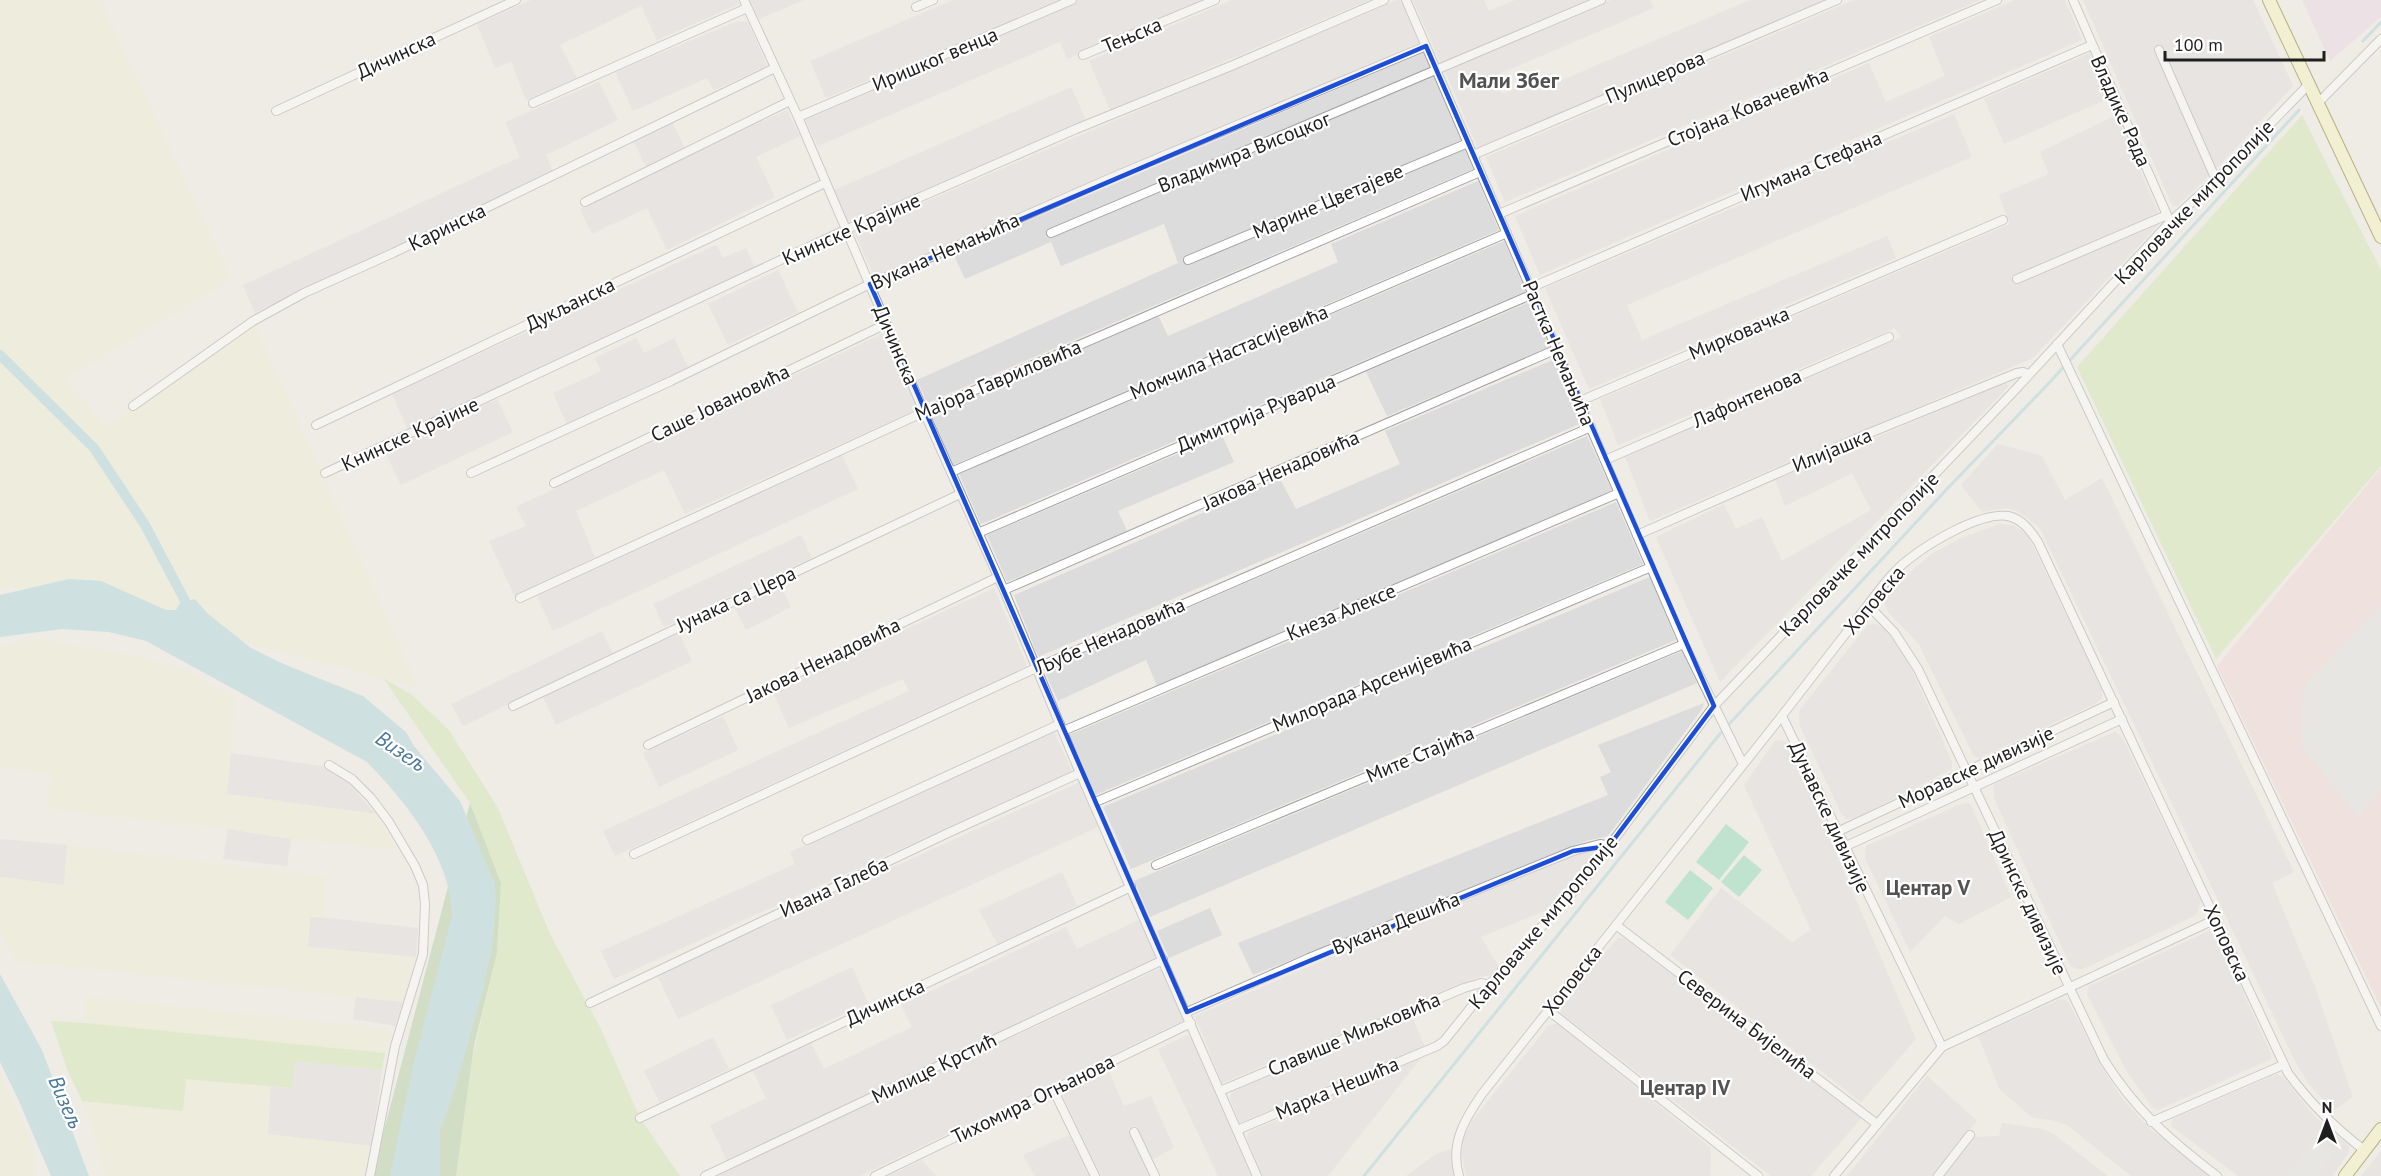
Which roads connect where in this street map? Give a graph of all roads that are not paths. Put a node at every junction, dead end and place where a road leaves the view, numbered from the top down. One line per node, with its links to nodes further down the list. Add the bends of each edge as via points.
1 (516, 0): 25 (street, Дичинска)
2 (933, 0): 13 (street)
3 (1072, 0): 26 (street, Иришког венца)
4 (1215, 0): 18 (street, Тењска)
5 (1384, 0): 36 (street, Книнске Крајине)
6 (1406, 0): 16 (street, Растка Немањића)
7 (1601, 0): 20 (street, Владимира Висоцког)
8 (1837, 0): 28 (street, Пулицерова)
9 (1997, 0): 33 (street, Стојана Ковачевића)
10 (2073, 0): 15 (street, Владике Рада)
11 (2269, 0): 21 (main road)
12 (746, 4): 19 (street, Дичинска); 23 (street)
13 (916, 7)
14 (2381, 39): 24 (street)
15 (2092, 45): 34 (street, Владике Рада); 43 (street, Игумана Стефана)
16 (1426, 46): 20 (street, Растка Немањића); 42 (street, Вукана Немањића)
17 (2159, 50): 30 (street)
18 (1083, 55)
19 (775, 68): 22 (street, Дичинска); 50 (street, Каринска, via 304,293 253,321)
20 (1437, 70): 27 (street, Растка Немањића); 38 (street, Владимира Висоцког)
21 (2308, 85): 24 (main road); 30 (street, Карловачке митрополије)
22 (790, 101): 26 (street, Дичинска); 32 (street)
23 (533, 103)
24 (2317, 104): 39 (main road)
25 (276, 111)
26 (798, 117): 31 (street, Дичинска)
27 (1468, 143): 28 (street, Растка Немањића); 40 (street, Марине Цветајеве)
28 (1473, 154): 29 (street, Растка Немањића)
29 (1480, 172): 33 (street, Растка Немањића); 51 (street, Мајора Гавриловића)
30 (2216, 180): 34 (street, Карловачке митрополије)
31 (825, 183): 36 (street, Дичинска); 52 (street, Дукљанска)
32 (585, 202)
33 (1499, 214): 37 (street, Растка Немањића)
34 (2168, 219): 41 (street); 46 (street, Карловачке митрополије)
35 (2003, 220): 49 (street, Мирковачка)
36 (844, 230): 42 (street, Дичинска); 56 (street, Книнске Крајине)
37 (1507, 232): 43 (street, Растка Немањића); 55 (street, Момчила Настасијевића)
38 (1051, 233)
39 (2381, 237)
40 (1188, 260)
41 (2017, 279)
42 (870, 284): 44 (street, Дичинска); 57 (street, Вукана Немањића)
43 (1532, 291): 47 (street, Растка Немањића); 61 (street, Димитрија Руварца)
44 (886, 324): 51 (street, Дичинска); 58 (street, Саше Јовановића)
45 (1889, 337): 54 (street, Лафонтенова)
46 (2056, 344): 48 (street, Карловачке митрополије); 99 (street)
47 (1557, 349): 49 (street, Растка Немањића); 65 (street, Јакова Ненадовића)
48 (2029, 374): 62 (street, Илијашка, via 2017,373 1867,434); 72 (street, Карловачке митрополије)
49 (1580, 401): 53 (street, Растка Немањића)
50 (133, 406)
51 (924, 412): 55 (street, Дичинска); 66 (street, Мајора Гавриловића)
52 (316, 425)
53 (1590, 427): 54 (street, Растка Немањића); 69 (street, Љубе Ненадовића)
54 (1605, 460): 59 (street, Растка Немањића)
55 (951, 472): 60 (street, Дичинска)
56 (325, 473)
57 (471, 473)
58 (554, 483)
59 (1619, 493): 62 (street, Растка Немањића); 75 (street, Кнеза Алексе)
60 (960, 494): 61 (street, Дичинска); 71 (street, Јунака са Цера)
61 (978, 533): 64 (street, Дичинска)
62 (1637, 535): 63 (street, Растка Немањића)
63 (1651, 567): 68 (street, Растка Немањића); 82 (street, Милорада Арсенијевића)
64 (998, 576): 65 (street, Дичинска); 76 (street, Јакова Ненадовића)
65 (1004, 591): 69 (street, Дичинска)
66 (520, 598)
67 (1868, 605): 70 (street, Хоповска, via 1886,580 1908,560 1980,520 2008,516 2030,530 2038,542); 73 (street, Хоповска); 79 (street, Дринске дивизије, via 1908,650)
68 (1684, 644): 72 (street, Растка Немањића); 88 (street, Мите Стајића)
69 (1036, 668): 75 (street, Дичинска); 87 (street, Љубе Ненадовића)
70 (2114, 702): 74 (street, Хоповска); 79 (street, Моравске дивизије)
71 (513, 706)
72 (1714, 706): 77 (street, Растка Немањића); 85 (street, Карловачке митрополије)
73 (1782, 716): 77 (street, Хоповска); 83 (street, Дунавске дивизије)
74 (2122, 719): 81 (street, Моравске дивизије); 90 (street, Хоповска)
75 (1061, 728): 80 (street, Дичинска); 84 (street)
76 (648, 745)
77 (1743, 764): 91 (street, Хоповска)
78 (329, 765): 113 (street, via 351,779 389,822 415,866 425,904 423,954 395,1046)
79 (1967, 771): 81 (street, Дринске дивизије); 83 (street, Моравске дивизије)
80 (1080, 773): 82 (street, Дичинска); 95 (street, Ивана Галеба)
81 (1974, 787): 86 (street, Моравске дивизије); 94 (street, Дринске дивизије)
82 (1093, 803): 89 (street, Дичинска)
83 (1837, 832): 86 (street, Дунавске дивизије)
84 (807, 840)
85 (1609, 846): 93 (street, Карловачке митрополије, via 1584,880); 97 (street, Вукана Дешића, via 1600,844 1573,851)
86 (1844, 847): 101 (street, Дунавске дивизије)
87 (634, 855)
88 (1156, 866)
89 (1131, 887): 92 (street, Дичинска); 105 (street, Дичинска)
90 (2216, 919): 94 (street); 102 (street, Хоповска)
91 (1616, 925): 96 (street, Хоповска); 107 (street, Северина Бијелића)
92 (1163, 960): 97 (street, Дичинска); 114 (street, Милице Крстић)
93 (1489, 985): 100 (street, Карловачке митрополије); 104 (street, Славише Миљковића, via 1464,988)
94 (2068, 987): 101 (street); 106 (street, Дринске дивизије, via 2104,1060)
95 (590, 1003)
96 (1548, 1010): 119 (street, Хоповска, via 1467,1115 1455,1150); 120 (street)
97 (1187, 1012): 98 (street, Дичинска)
98 (1191, 1023): 103 (street, Тихомира Огњанова); 104 (street, Дичинска)
99 (2381, 1026)
100 (1437, 1046): 109 (street, Марка Нешића)
101 (1942, 1047): 107 (street)
102 (2283, 1065): 106 (street); 112 (street, Хоповска, via 2328,1122)
103 (1053, 1089): 115 (street, Тихомира Огњанова); 116 (street)
104 (1220, 1091): 109 (street, Дичинска)
105 (640, 1118)
106 (2151, 1122): 123 (street, Дринске дивизије)
107 (1877, 1124): 121 (street)
108 (2381, 1129): 112 (main road)
109 (1237, 1130): 118 (street, Дичинска)
110 (1134, 1132): 117 (street)
111 (1970, 1135): 122 (street)
112 (2364, 1150): 124 (main road)
113 (370, 1176)
114 (705, 1176)
115 (875, 1176)
116 (1095, 1176)
117 (1155, 1176)
118 (1257, 1176)
119 (1459, 1176)
120 (1758, 1176)
121 (1834, 1176)
122 (1938, 1176)
123 (2217, 1176)
124 (2345, 1176)

